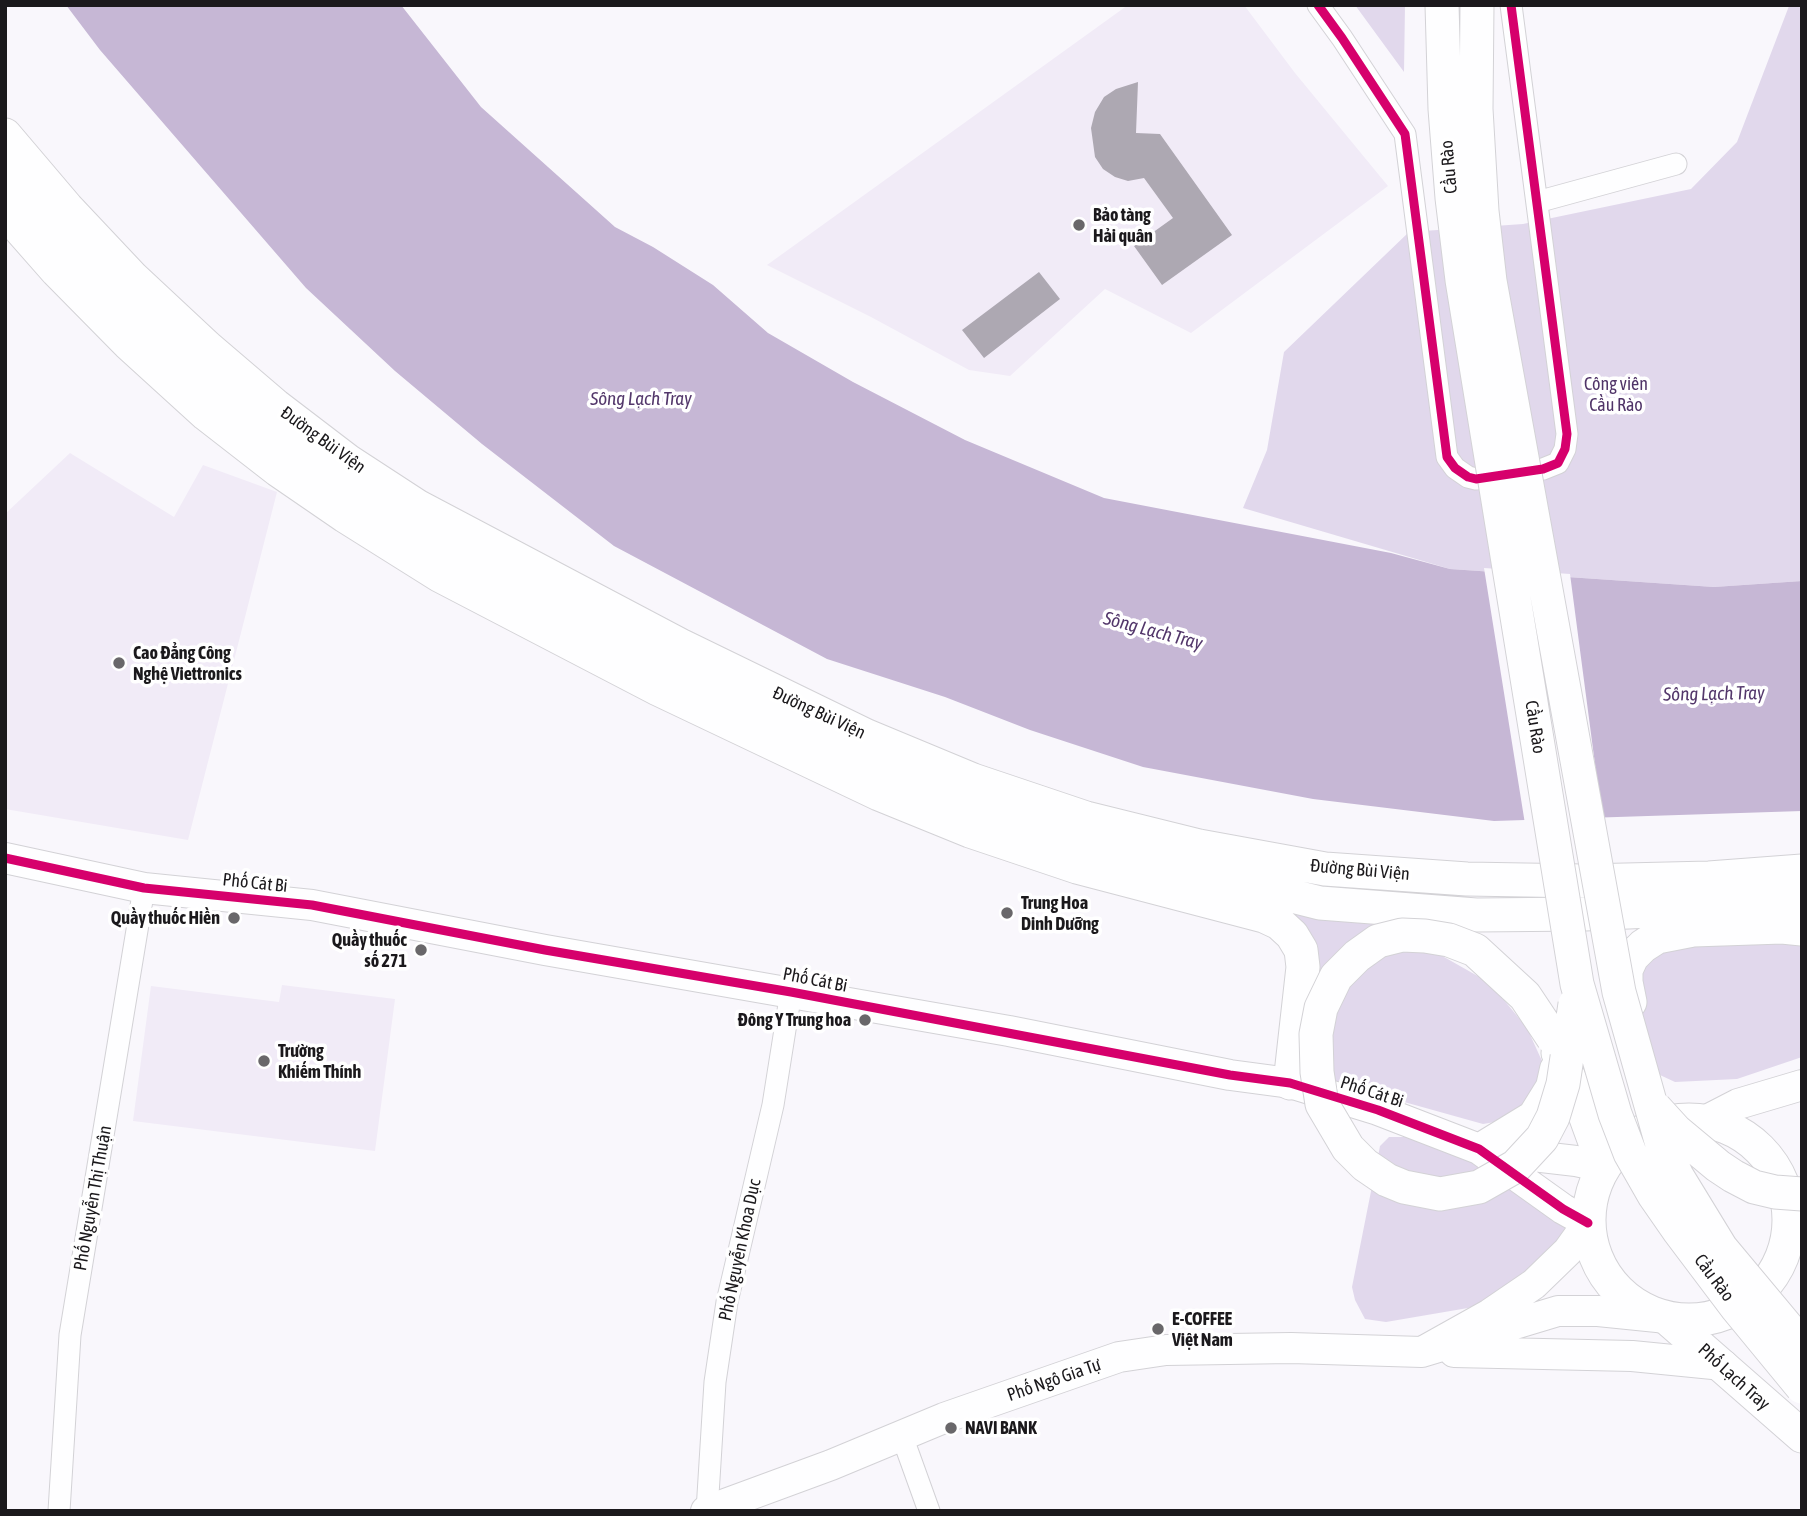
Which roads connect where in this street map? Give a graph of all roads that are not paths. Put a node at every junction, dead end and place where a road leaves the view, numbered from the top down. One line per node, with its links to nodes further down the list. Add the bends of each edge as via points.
1 (1318, 5): 8 (street, via 1405,134 1447,457 1455,468 1476,479 1544,469 1558,463 1565,449 1567,434)
2 (1442, 5): 16 (main road, Cầu Rào, bridge, via 1445,109 1462,280)
3 (1477, 5): 21 (main road, Cầu Rào, bridge, via 1476,109 1490,281 1619,992)
4 (1511, 5): 8 (street)
5 (5, 135): 12 (main road, Đường Bùi Viện, via 132,277 276,406 348,461 417,506 657,633 867,736 973,780 1099,821 1199,846 1325,869 1584,881)
6 (1676, 164): 8 (street)
7 (5, 173): 10 (main road, Đường Bùi Viện, via 113,294 186,364 333,481 407,528 577,622 857,758)
8 (1537, 202)
9 (5, 212): 10 (main road, Đường Bùi Viện, via 119,334 206,414 322,501 439,575 657,689 879,794 970,831)
10 (1081, 855): 14 (main road, Đường Bùi Viện, via 1320,903 1476,915 1585,915); 19 (main road, Đường Bùi Viện, via 1264,916 1292,935 1301,950 1303,967)
11 (5, 858): 13 (street, Phố Cát Bi)
12 (1802, 871)
13 (144, 888): 17 (street, Phố Cát Bi, via 312,905); 37 (street, Phố Nguyễn Thị Thuận, via 70,1335)
14 (1802, 904)
15 (1802, 929): 22 (main road, via 1693,930 1657,937 1632,957 1626,970 1629,998 1660,1093)
16 (1577, 984): 18 (main road, bridge, via 1563,1084 1553,1117 1527,1156 1479,1187 1440,1194 1387,1180 1348,1148 1322,1104 1316,1034 1321,1008 1336,977 1356,956 1378,941 1402,934 1449,940 1475,950 1525,996); 33 (main road, Cầu Rào, bridge, via 1610,1101 1630,1153 1679,1231)
17 (791, 992): 19 (street, Phố Cát Bi); 38 (street, Phố Nguyễn Khoa Dục, via 773,1105 727,1302 715,1382)
18 (1555, 1046): 23 (street, via 1551,1087 1533,1116); 24 (main road)
19 (1290, 1083): 23 (street, Phố Cát Bi, via 1378,1110)
20 (1802, 1085): 22 (street)
21 (1650, 1104): 25 (main road, bridge, via 1718,1166 1754,1187 1775,1192); 29 (main road, Cầu Rào, bridge, via 1661,1141 1699,1213 1730,1259)
22 (1699, 1121): 24 (main road, via 1667,1123 1642,1132 1620,1147); 25 (main road, via 1730,1129 1753,1143 1772,1163)
23 (1479, 1149): 24 (street, Phố Cát Bi); 26 (street, Phố Cát Bi)
24 (1604, 1167): 26 (main road, via 1592,1194)
25 (1795, 1208): 27 (main road); 28 (main road, via 1772,1276 1752,1298 1726,1313 1697,1320)
26 (1588, 1223): 28 (main road, via 1595,1255 1611,1284 1636,1305); 30 (street, via 1569,1251 1534,1284)
27 (1802, 1264)
28 (1667, 1318): 30 (street, Phố Ngô Gia Tự, via 1558,1311); 32 (main road, Phố Lạch Tray)
29 (1802, 1345)
30 (1422, 1352): 32 (street, via 1632,1356); 35 (street, Phố Ngô Gia Tự, via 1324,1347 1166,1350 1119,1357)
31 (1802, 1354): 34 (main road, via 1777,1378)
32 (1723, 1365): 34 (main road, Phố Lạch Tray)
33 (1802, 1388)
34 (1768, 1407): 36 (main road, Phố Lạch Tray)
35 (902, 1436): 38 (street, Phố Ngô Gia Tự); 39 (street)
36 (1802, 1436)
37 (59, 1511)
38 (706, 1511)
39 (929, 1511)

